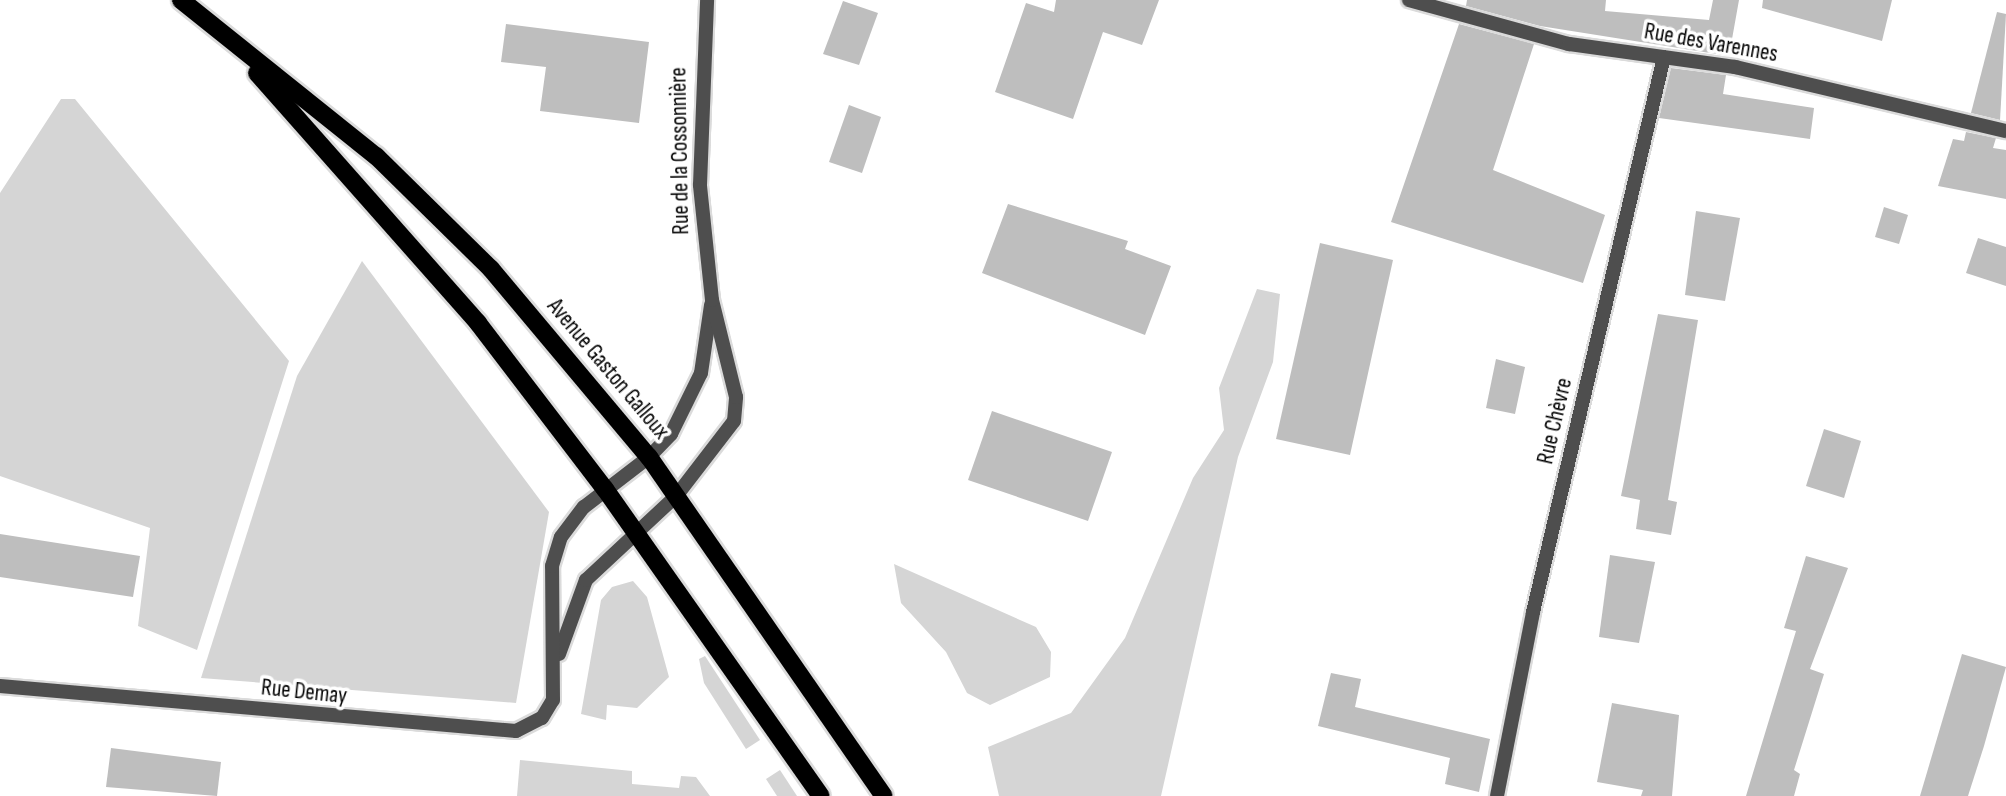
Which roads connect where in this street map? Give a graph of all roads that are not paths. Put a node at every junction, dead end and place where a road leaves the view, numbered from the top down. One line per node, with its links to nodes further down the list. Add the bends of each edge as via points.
1 (181, 0): 4 (main road, Avenue Gaston Galloux)
2 (707, 0): 7 (street, Rue de la Cossonnière, via 700,185)
3 (1409, 0): 5 (street, Rue des Varennes, via 1569,44)
4 (224, 36): 8 (main road, Avenue Gaston Galloux, via 376,156 491,269); 9 (main road, Avenue Gaston Galloux, via 478,323)
5 (1664, 57): 6 (street, Rue des Varennes, via 1735,67); 16 (street, Rue Chèvre, via 1533,612)
6 (2006, 131)
7 (712, 300): 8 (street, Rue de la Cossonnière, via 701,373 671,434); 10 (street, Rue de la Cossonnière, via 731,366 734,421)
8 (649, 457): 9 (street, Rue de la Cossonnière); 10 (main road, Avenue Gaston Galloux)
9 (606, 489): 11 (main road, Avenue Gaston Galloux); 12 (street, Rue Demay, via 558,547 552,566)
10 (677, 495): 11 (street, Rue de la Cossonnière); 15 (main road, Avenue Gaston Galloux)
11 (636, 533): 12 (street, Rue Demay, via 586,580); 14 (main road, Avenue Gaston Galloux)
12 (556, 662): 13 (street, Rue Demay, via 553,700 542,718 491,734)
13 (0, 686)
14 (821, 796)
15 (884, 796)
16 (1497, 796)

